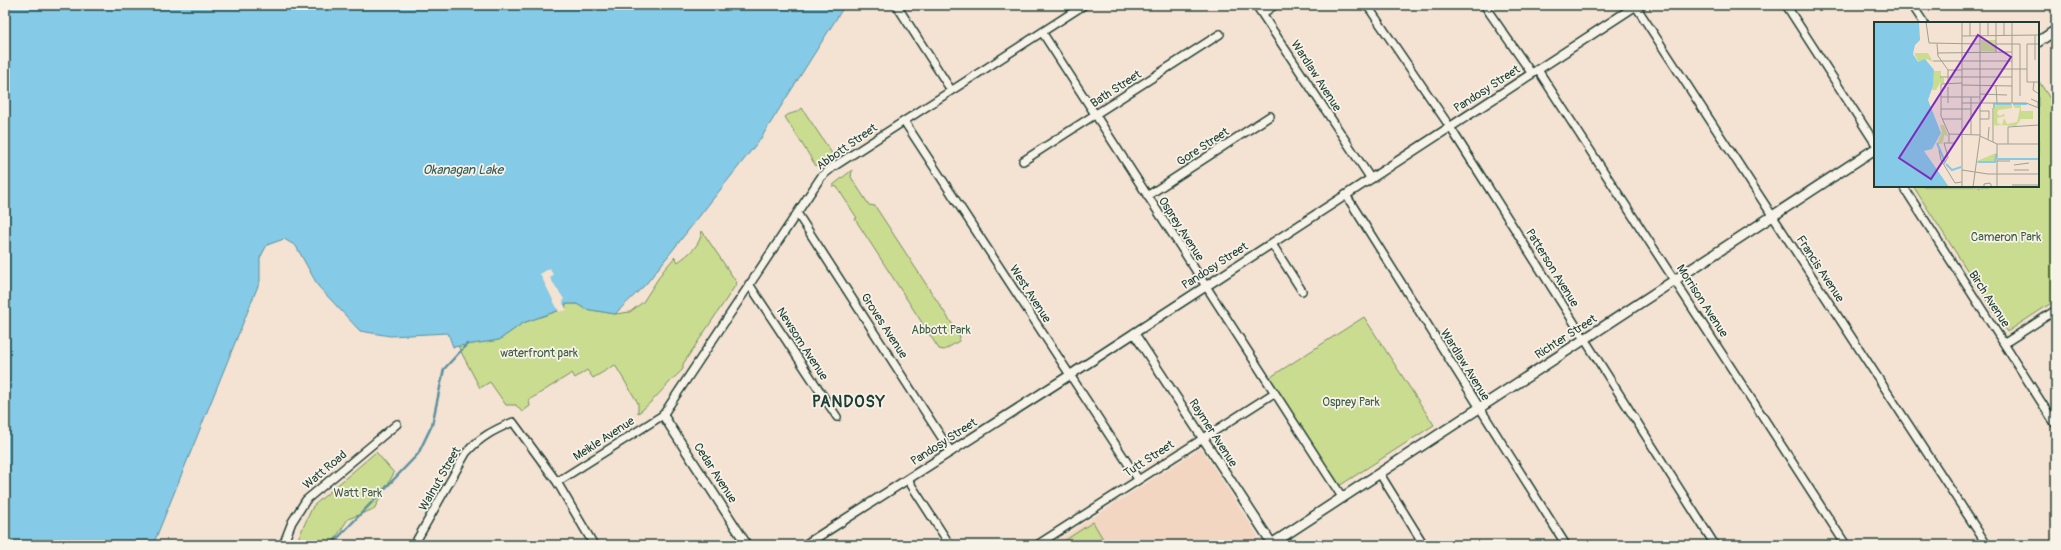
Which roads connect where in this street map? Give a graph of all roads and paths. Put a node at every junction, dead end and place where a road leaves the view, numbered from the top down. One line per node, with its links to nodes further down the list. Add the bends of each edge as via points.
1 (1084, 5): 13 (street, Abbott Street)
2 (1256, 5): 10 (street, Wardlaw Avenue)
3 (1275, 5): 10 (street)
4 (1367, 5): 21 (street, Patterson Avenue)
5 (1484, 5): 16 (street, Morrison Avenue)
6 (1636, 5): 16 (street, Pandosy Street); 30 (street, Francis Avenue)
7 (1786, 5): 22 (street)
8 (1912, 5): 11 (street)
9 (897, 6): 17 (street)
10 (1262, 14): 25 (street, Wardlaw Avenue)
11 (1923, 22)
12 (2056, 30): 15 (main road)
13 (1042, 32): 17 (street, Abbott Street); 18 (street, Osprey Avenue)
14 (1220, 34): 18 (street, Bath Street)
15 (2039, 41)
16 (1535, 72): 21 (street, Pandosy Street); 32 (street, Morrison Avenue)
17 (951, 90): 20 (street, Abbott Street)
18 (1095, 116): 24 (street, Bath Street); 28 (street, Osprey Avenue)
19 (1270, 116): 28 (street, Gore Street)
20 (904, 121): 29 (street, Abbott Street, via 821,177); 40 (street, West Avenue)
21 (1450, 128): 25 (street, Pandosy Street); 38 (street, Patterson Avenue)
22 (1874, 141)
23 (1874, 150): 30 (main road, Richter Street)
24 (1023, 161)
25 (1371, 179): 27 (street, Pandosy Street)
26 (1904, 187): 39 (street, Birch Avenue)
27 (1346, 195): 31 (street, Pandosy Street); 42 (street, Wardlaw Avenue)
28 (1147, 196): 34 (street, Osprey Avenue)
29 (797, 213): 33 (street, Abbott Street); 48 (street, Groves Avenue)
30 (1773, 216): 32 (main road, Richter Street); 66 (street, Francis Avenue)
31 (1272, 244): 34 (street, Pandosy Street); 35 (street)
32 (1675, 280): 38 (main road, Richter Street); 65 (street, Morrison Avenue)
33 (749, 284): 43 (street, Abbott Street); 44 (street, Newsom Avenue)
34 (1205, 287): 37 (street, Pandosy Street); 41 (street, Osprey Avenue)
35 (1302, 291)
36 (2056, 310): 39 (street)
37 (1134, 333): 40 (street, Pandosy Street); 47 (street, Raymer Avenue)
38 (1584, 339): 42 (main road, Richter Street); 64 (street, Patterson Avenue)
39 (2005, 343): 46 (street, Birch Avenue)
40 (1070, 375): 48 (street, Pandosy Street); 50 (street, West Avenue)
41 (1274, 393): 47 (street, Tutt Street); 53 (street, Osprey Avenue)
42 (1479, 409): 49 (main road, Richter Street); 63 (street, Wardlaw Avenue)
43 (663, 415): 52 (street, Meikle Avenue); 57 (street, Cedar Avenue)
44 (837, 417)
45 (397, 424): 54 (street, Watt Road, via 306,500)
46 (2056, 425)
47 (1202, 438): 50 (street, Tutt Street); 61 (street, Raymer Avenue)
48 (951, 452): 51 (street, Pandosy Street)
49 (1380, 474): 53 (main road, Richter Street); 62 (street)
50 (1138, 479): 60 (street, Tutt Street)
51 (908, 480): 58 (street, Pandosy Street); 59 (street)
52 (557, 482): 55 (street, Walnut Street, via 513,422 489,432 466,453); 56 (street)
53 (1342, 497): 61 (main road, Richter Street)
54 (282, 545)
55 (414, 545)
56 (594, 545)
57 (747, 545)
58 (805, 545)
59 (950, 545)
60 (1037, 545)
61 (1272, 545)
62 (1424, 545)
63 (1566, 545)
64 (1716, 545)
65 (1846, 545)
66 (1987, 545)

